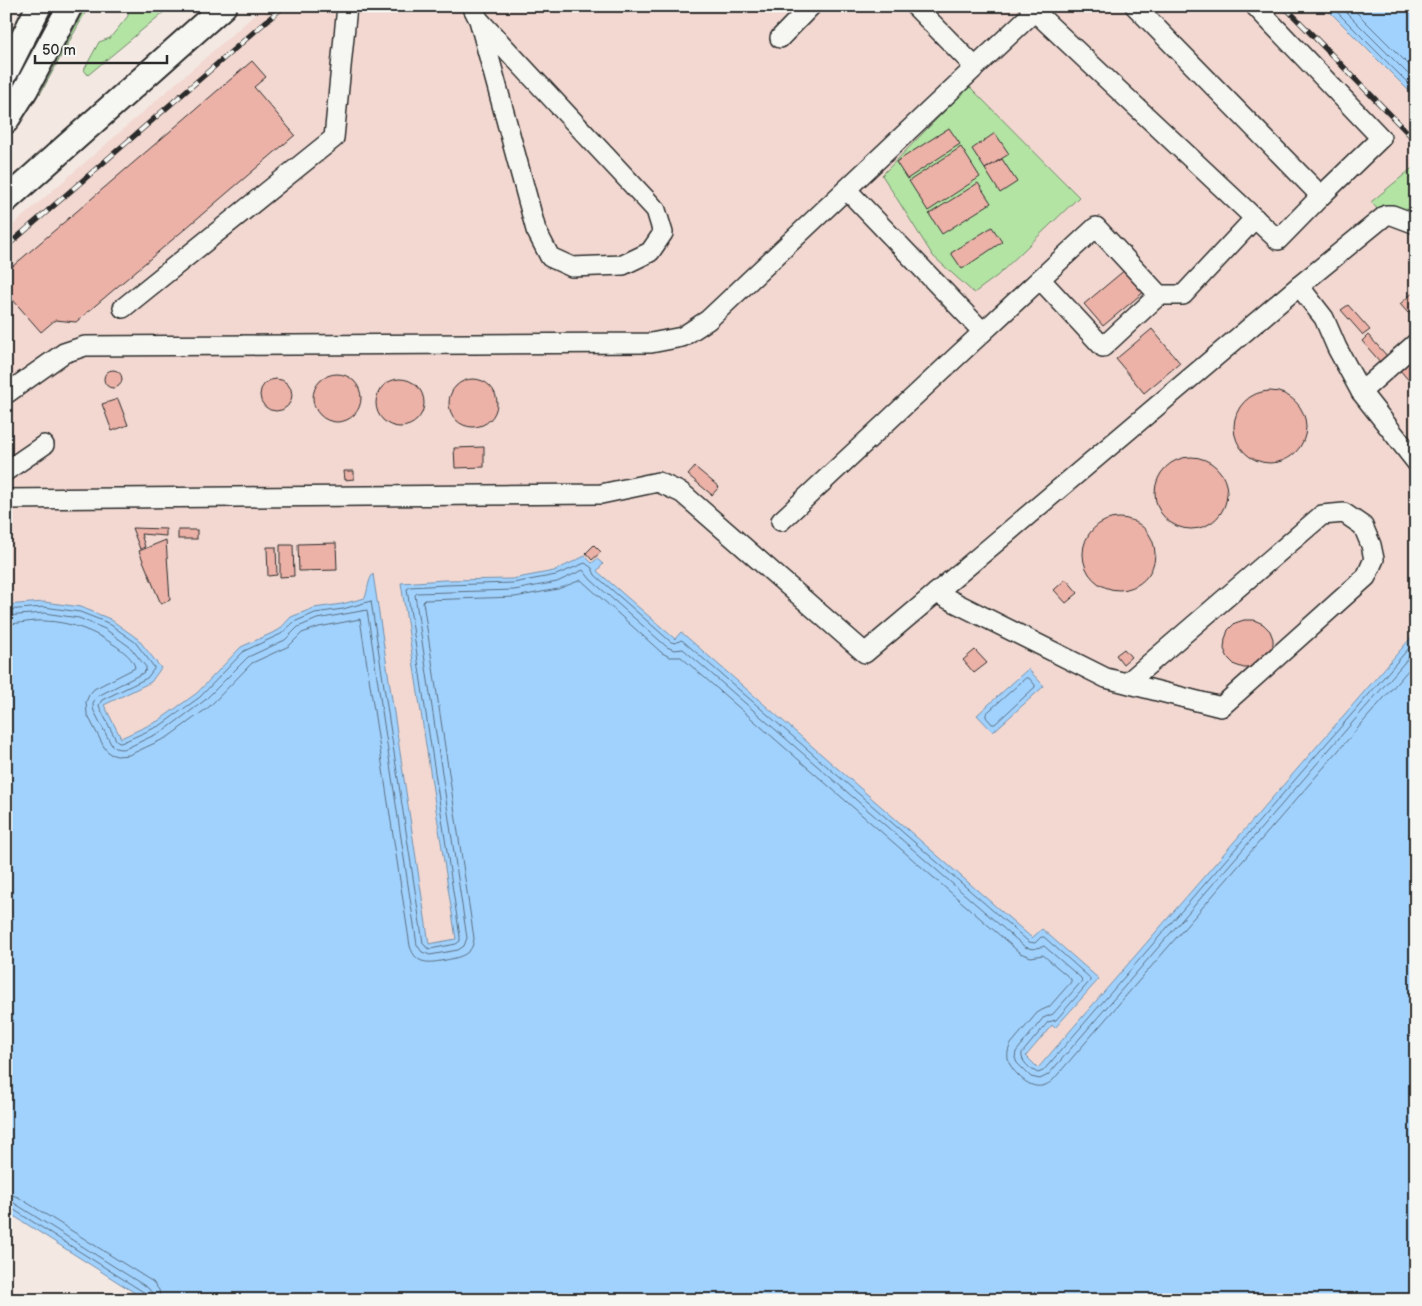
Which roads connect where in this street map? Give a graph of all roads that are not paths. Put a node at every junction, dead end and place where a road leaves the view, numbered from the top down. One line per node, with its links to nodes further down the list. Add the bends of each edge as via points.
1 (39, 6): 13 (main road)
2 (70, 6): 14 (main road)
3 (224, 6): 17 (main road)
4 (347, 6): 23 (lane, via 334,138)
5 (811, 6): 11 (lane)
6 (915, 6): 12 (lane)
7 (1135, 6): 16 (lane)
8 (1255, 6): 16 (lane, via 1381,138)
9 (1034, 8): 12 (lane); 18 (lane)
10 (475, 13): 10 (lane, via 656,210 663,233 650,252 624,265 572,267 550,258 536,230)
11 (780, 38)
12 (974, 68): 15 (lane)
13 (6, 72)
14 (6, 121)
15 (847, 190): 24 (lane); 27 (lane, via 708,320 682,337 651,343 85,346 64,353)
16 (1321, 196): 18 (lane, via 1278,240)
17 (6, 200)
18 (1255, 218): 22 (lane, via 1182,295)
19 (1416, 224): 21 (lane, via 1392,215 1386,216)
20 (1040, 279): 22 (lane, via 1103,347); 22 (lane, via 1096,227); 24 (lane)
21 (1300, 286): 26 (lane, via 1324,318); 33 (lane)
22 (1159, 295)
23 (123, 308)
24 (983, 332): 32 (lane)
25 (1416, 343): 26 (lane)
26 (1361, 392): 29 (lane)
27 (6, 394)
28 (44, 445): 30 (lane)
29 (1416, 462)
30 (6, 471)
31 (6, 499): 33 (lane, via 601,494 658,482 682,494 865,653)
32 (780, 521)
33 (936, 593): 34 (lane, via 1106,678)
34 (1127, 683): 34 (lane, via 1322,515 1344,513 1363,526 1374,559 1366,577 1221,707)

